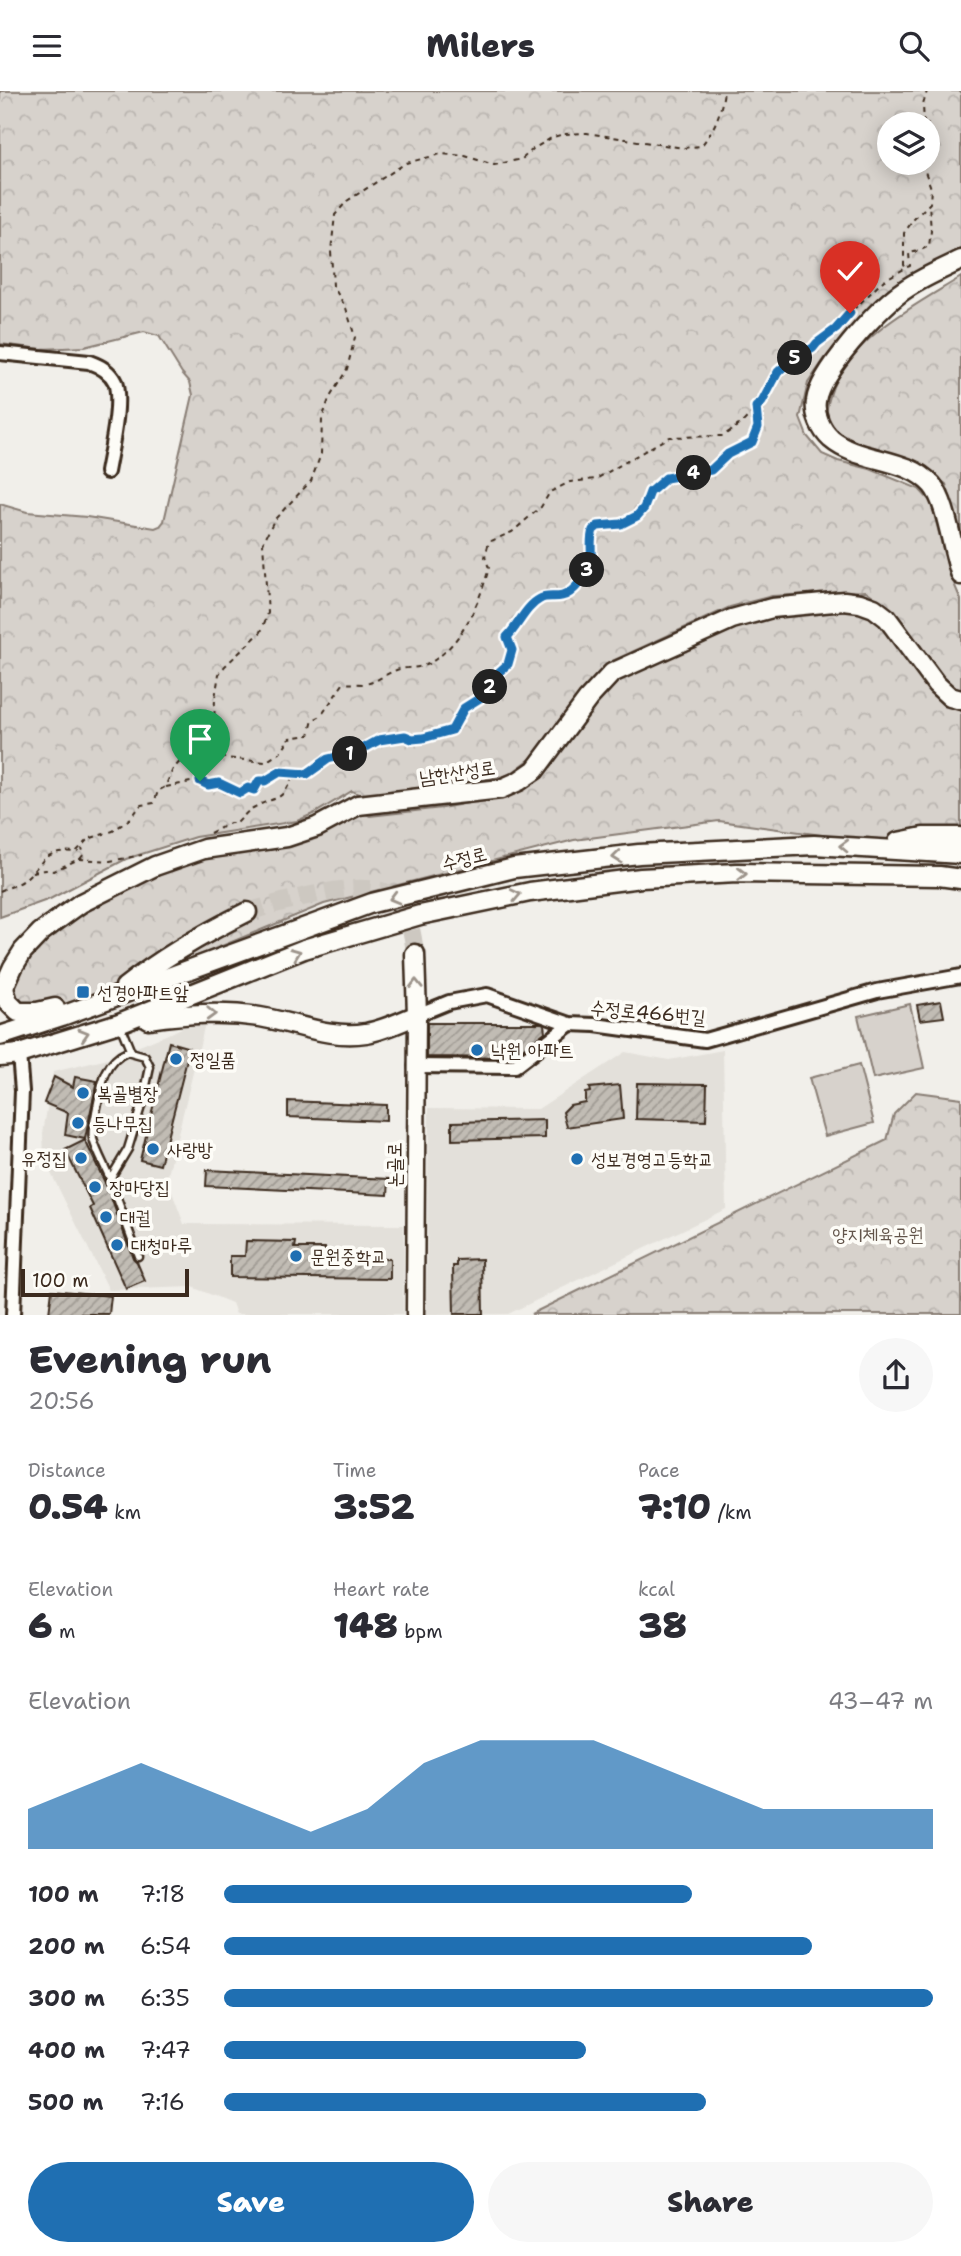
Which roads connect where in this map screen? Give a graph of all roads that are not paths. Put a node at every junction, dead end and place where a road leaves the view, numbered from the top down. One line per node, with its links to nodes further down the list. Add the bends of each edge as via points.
1 (961, 260): 4 (main road, via 900,293 874,316 824,379 816,411 821,427 841,446 918,474 933,486)
2 (0, 353): 3 (street, via 103,367 114,380 118,398)
3 (107, 472)
4 (961, 575)
5 (961, 700): 13 (main road, 남한산성로, via 936,684 887,618 874,608 845,601 746,615 612,673 535,769 519,781 501,789 358,805 287,837 186,854 107,889 56,919 23,951)
6 (961, 837): 7 (main road, via 923,837)
7 (871, 847): 8 (main road, 수정로); 14 (main road, 수정로, one-way to 14, via 814,845 639,854 514,868 372,903)
8 (961, 854)
9 (961, 879): 17 (main road, one-way to 9, via 304,949 419,915 530,892 641,878 737,873)
10 (247, 912): 14 (main road, via 198,936)
11 (415, 954): 16 (main road, one-way to 11)
12 (961, 976): 18 (street, 수정로466번길, via 877,991 705,1040)
13 (1, 991): 15 (main road, via 18,1012)
14 (113, 997): 15 (main road, 수정로)
15 (88, 1005): 19 (main road, 수정로)
16 (417, 1015): 17 (main road, one-way to 16, via 212,1013 261,1017 350,1035); 18 (street, 수정로466번길, via 449,1002 487,995); 23 (street, 논골로)
17 (119, 1023): 20 (lane); 21 (main road, one-way to 17)
18 (570, 1024): 23 (street, via 514,1067)
19 (6, 1034): 21 (main road)
20 (131, 1052): 24 (lane, via 122,1054 108,1069 93,1128); 24 (lane, via 145,1057 150,1067 128,1149)
21 (19, 1054): 22 (main road); 26 (street, via 22,1091)
22 (0, 1056)
23 (415, 1066): 27 (street, 논골로)
24 (110, 1179): 25 (lane)
25 (138, 1256)
26 (13, 1314)
27 (415, 1314)

